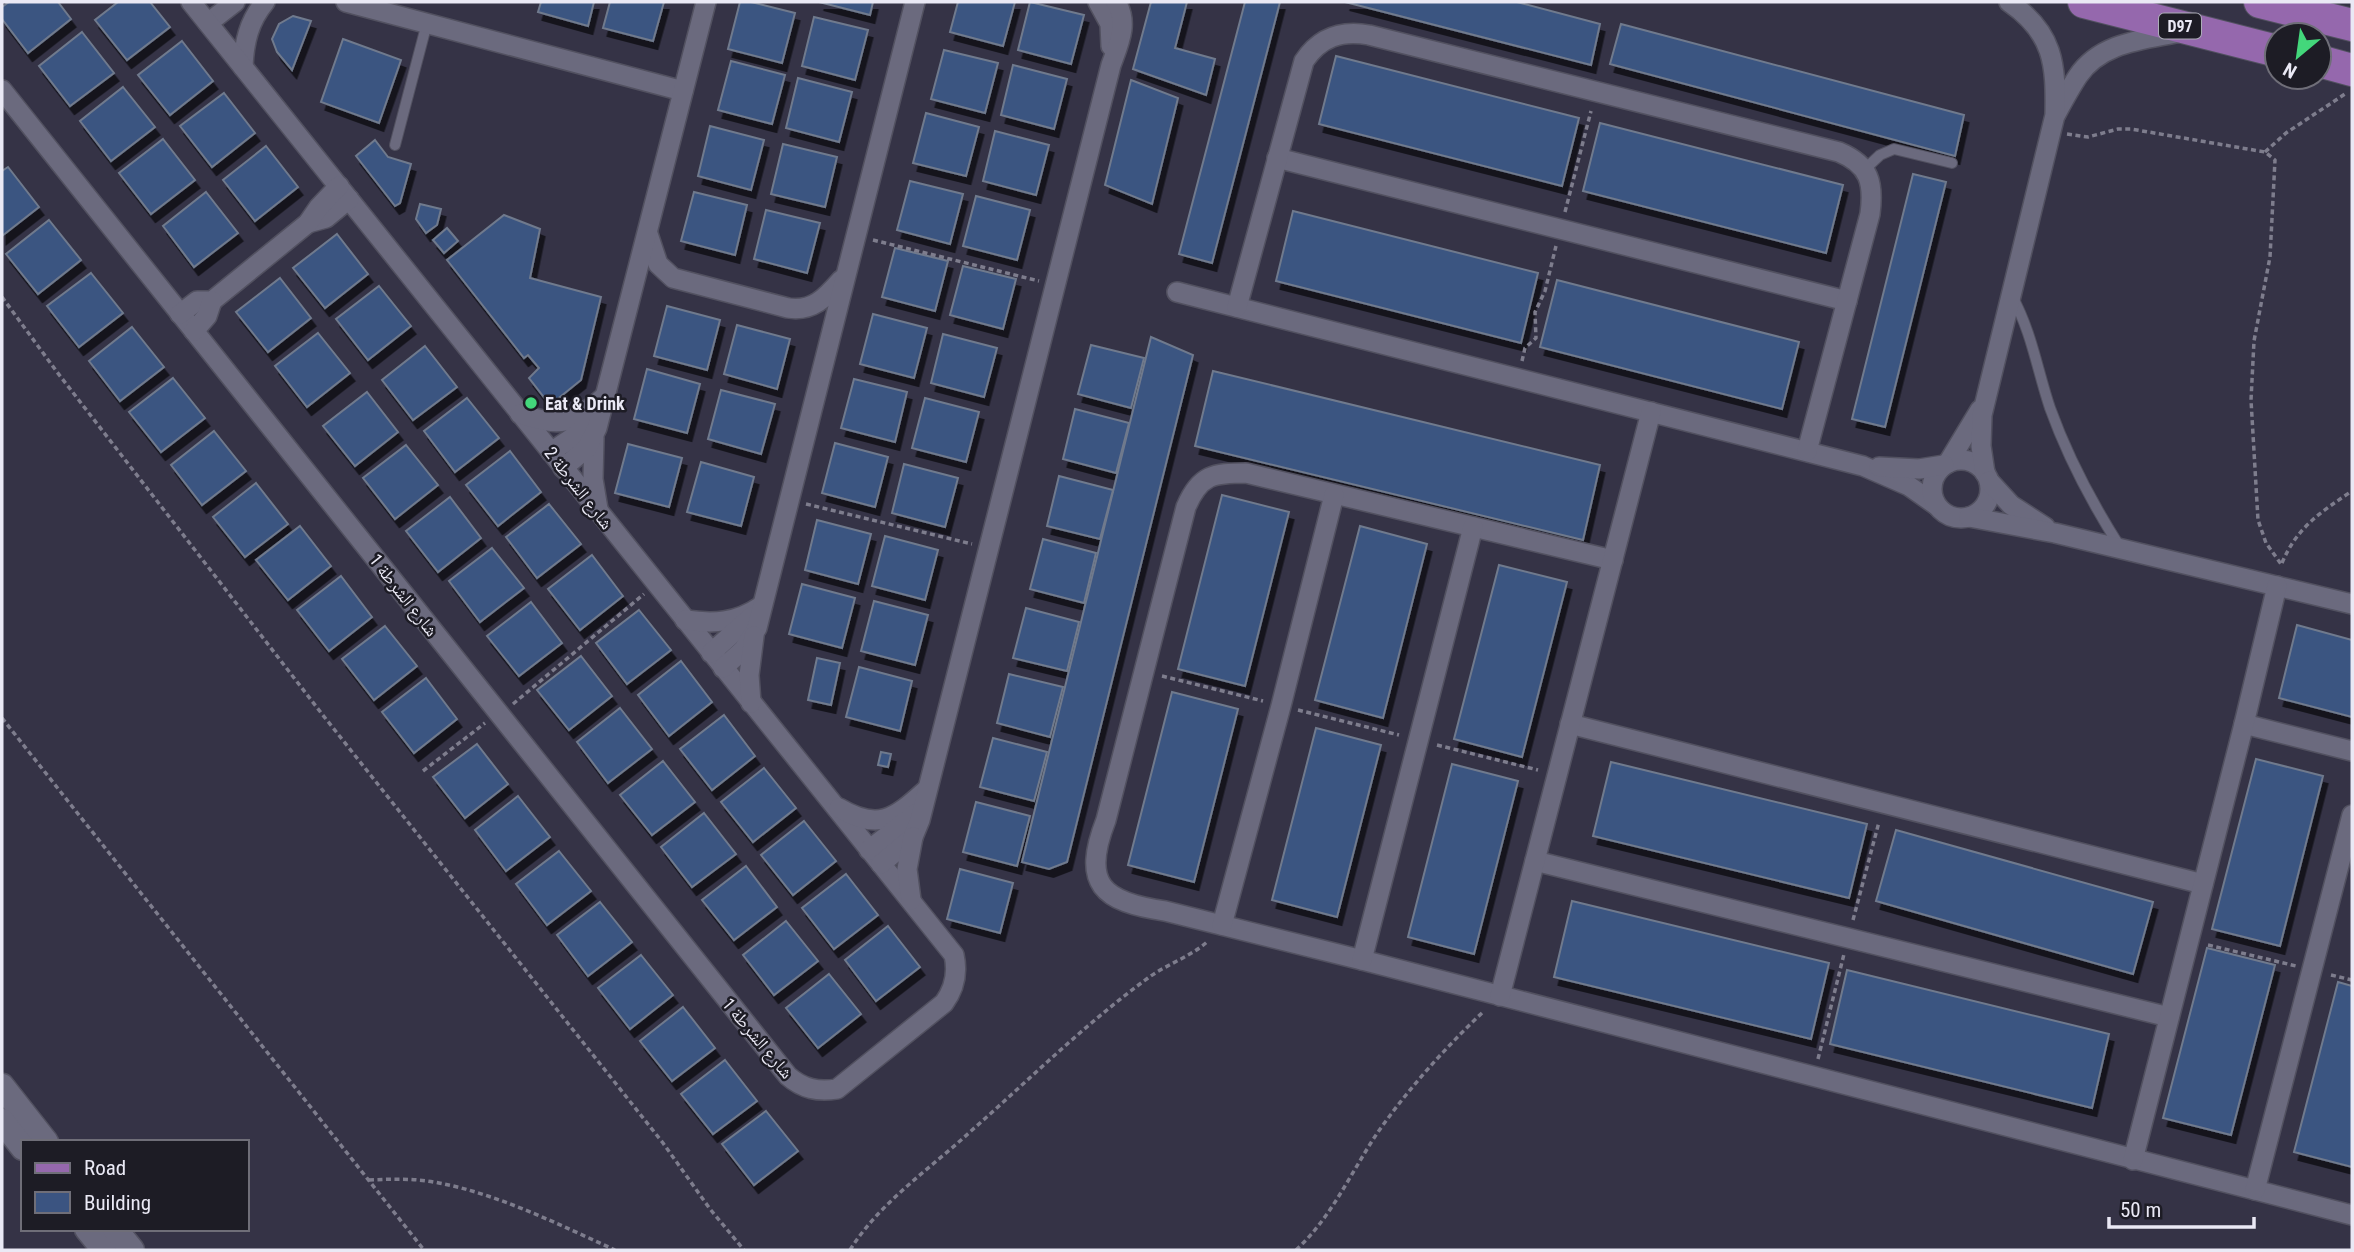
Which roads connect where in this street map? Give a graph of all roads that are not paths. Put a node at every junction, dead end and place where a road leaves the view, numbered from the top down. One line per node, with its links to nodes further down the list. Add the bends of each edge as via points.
1 (235, 2): 11 (street)
2 (265, 2): 18 (street, via 247,33)
3 (346, 2): 12 (street)
4 (706, 2): 21 (street)
5 (915, 2): 29 (street)
6 (1098, 2): 16 (street, via 1110,24)
7 (1116, 2): 16 (street, via 1123,27)
8 (2009, 2): 22 (street, via 2032,21 2047,45 2056,72)
9 (2084, 2): 14 (main road, D97)
10 (2260, 2): 13 (main road)
11 (201, 9): 18 (street, شارع الشرطة 2)
12 (427, 23): 21 (street); 23 (lane)
13 (2352, 24)
14 (2193, 29): 15 (main road, D97); 22 (street, via 2120,44 2099,55 2078,76)
15 (2263, 47)
16 (1111, 65): 65 (street)
17 (2333, 65): 19 (main road)
18 (243, 66): 27 (street, شارع الشرطة 2)
19 (2352, 70)
20 (2, 90): 35 (street, شارع الشرطة 1)
21 (683, 91): 28 (street)
22 (2054, 123): 31 (street)
23 (395, 145)
24 (1277, 158): 26 (street, via 1304,61 1329,37 1358,33 1839,152); 33 (street); 34 (street)
25 (1952, 163): 26 (lane, via 1894,149)
26 (1864, 170): 33 (street, via 1873,192)
27 (344, 192): 32 (street, via 319,207 308,223); 40 (street, شارع الشرطة 2)
28 (648, 234): 29 (street, via 658,264 673,278 788,308 818,303); 38 (street)
29 (845, 276): 57 (street)
30 (1177, 292): 34 (street)
31 (2011, 295): 37 (street); 53 (lane, via 2030,334 2063,440)
32 (212, 301): 35 (street, via 197,301); 36 (street)
33 (1847, 301): 42 (street)
34 (1237, 307): 39 (street)
35 (180, 314): 36 (street, شارع الشرطة 1)
36 (194, 331): 75 (street, شارع الشرطة 1, via 796,1083 815,1090 837,1089 927,1017 949,996)
37 (1985, 400): 44 (street); 46 (street, via 1981,430)
38 (602, 405): 40 (street, via 567,421 543,422); 41 (street); 43 (street)
39 (1651, 412): 42 (street); 54 (street)
40 (520, 414): 43 (street, شارع الشرطة 2)
41 (594, 438): 43 (street, via 587,448); 49 (street, via 593,479)
42 (1807, 452): 45 (street)
43 (557, 460): 49 (street, شارع الشرطة 2)
44 (1946, 464): 45 (street, via 1919,469); 46 (street, via 1971,462); 48 (street, via 1933,479)
45 (1863, 466): 48 (street, via 1909,486)
46 (1987, 477): 50 (street, via 1988,499); 52 (street, via 2011,505)
47 (1334, 495): 51 (street); 73 (street); 73 (street, via 1246,473 1228,473 1206,478 1186,507 1106,820 1105,854 1112,876 1127,893 1165,911)
48 (1936, 505): 50 (street, via 1950,517)
49 (599, 513): 58 (street, شارع الشرطة 2)
50 (1969, 517): 52 (street)
51 (1473, 527): 54 (street); 74 (street)
52 (2055, 533): 53 (street)
53 (2121, 548): 55 (street)
54 (1613, 561): 62 (street)
55 (2277, 586): 56 (street); 63 (street)
56 (2352, 604)
57 (761, 606): 58 (street, via 728,621); 59 (street); 60 (street)
58 (685, 620): 60 (street, شارع الشرطة 2)
59 (756, 630): 60 (street, via 744,649); 61 (street, via 750,660)
60 (717, 660): 61 (street, شارع الشرطة 2)
61 (752, 705): 66 (street, شارع الشرطة 2)
62 (1570, 724): 70 (street); 71 (street)
63 (2244, 724): 64 (street); 71 (street)
64 (2352, 751)
65 (923, 799): 66 (street, via 902,812 872,821); 68 (street); 69 (street)
66 (831, 804): 69 (street, شارع الشرطة 2)
67 (2352, 815): 83 (street)
68 (913, 837): 69 (street); 72 (street, via 907,869)
69 (875, 857): 72 (street, شارع الشرطة 2)
70 (1535, 861): 76 (street); 77 (street)
71 (2203, 884): 77 (street)
72 (911, 902): 75 (street, شارع الشرطة 2, via 954,955)
73 (1222, 925): 74 (street)
74 (1362, 960): 76 (street)
75 (956, 978)
76 (1500, 996): 82 (street)
77 (2169, 1017): 82 (street)
78 (2, 1086): 80 (street)
79 (2, 1121): 81 (street)
80 (44, 1140)
81 (21, 1145)
82 (2133, 1160): 83 (street)
83 (2255, 1190): 84 (street)
84 (2352, 1215)
85 (90, 1231): 87 (street)
86 (117, 1231): 88 (street)
87 (104, 1250)
88 (132, 1250)

